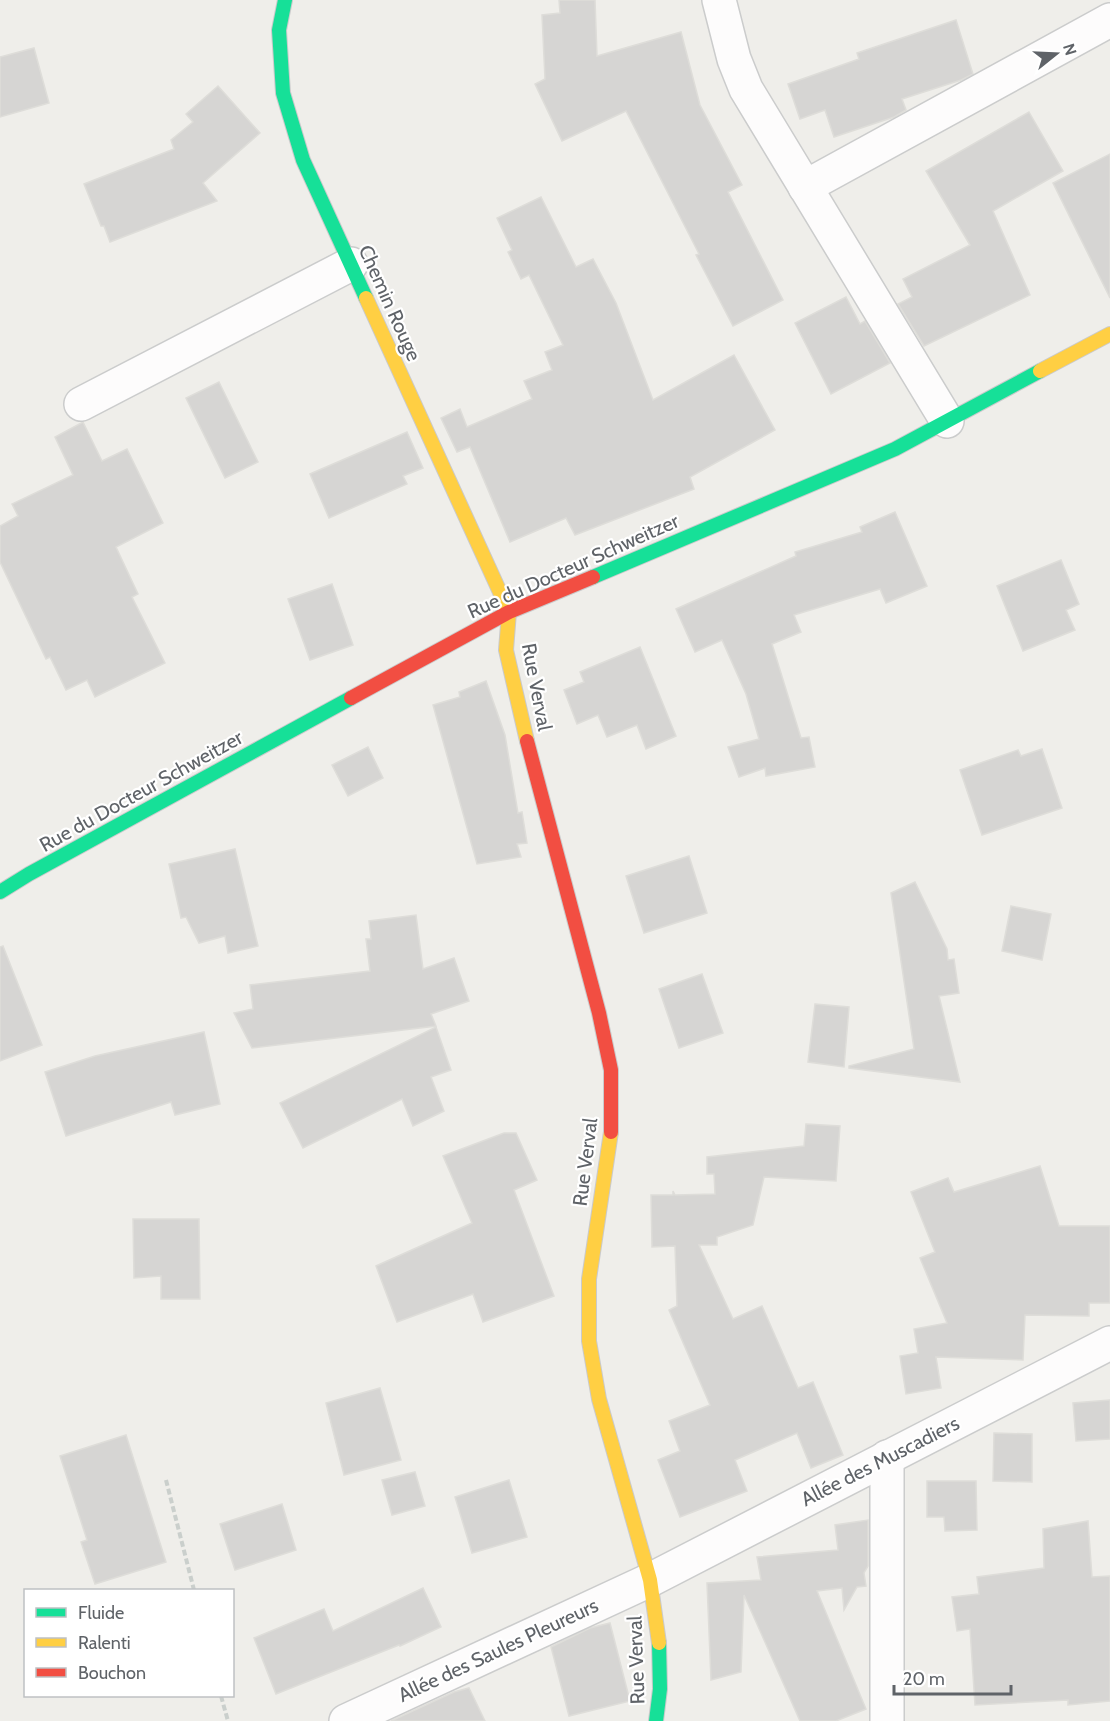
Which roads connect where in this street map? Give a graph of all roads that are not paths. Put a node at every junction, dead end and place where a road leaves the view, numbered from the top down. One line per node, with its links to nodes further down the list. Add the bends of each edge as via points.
1 (285, 0): 5 (street, Chemin Rouge, via 279,30 283,93 303,160)
2 (719, 0): 4 (street, via 739,74)
3 (1110, 20): 4 (street)
4 (805, 187): 8 (street)
5 (351, 264): 7 (street); 9 (street, Chemin Rouge)
6 (1110, 334): 8 (street, Rue du Docteur Schweitzer)
7 (81, 404)
8 (947, 421): 9 (street, Rue du Docteur Schweitzer, via 895,448)
9 (509, 612): 10 (street, Rue du Docteur Schweitzer); 13 (street, Rue Verval, via 506,650 513,686 611,1070 611,1130 589,1279 589,1341 599,1399)
10 (0, 892)
11 (1110, 1343): 12 (street, Allée des Muscadiers)
12 (887, 1457): 13 (street, Allée des Muscadiers); 16 (street)
13 (650, 1580): 14 (street, Allée des Saules Pleureurs); 15 (street, Rue Verval, via 659,1634)
14 (346, 1721)
15 (656, 1721)
16 (887, 1721)

